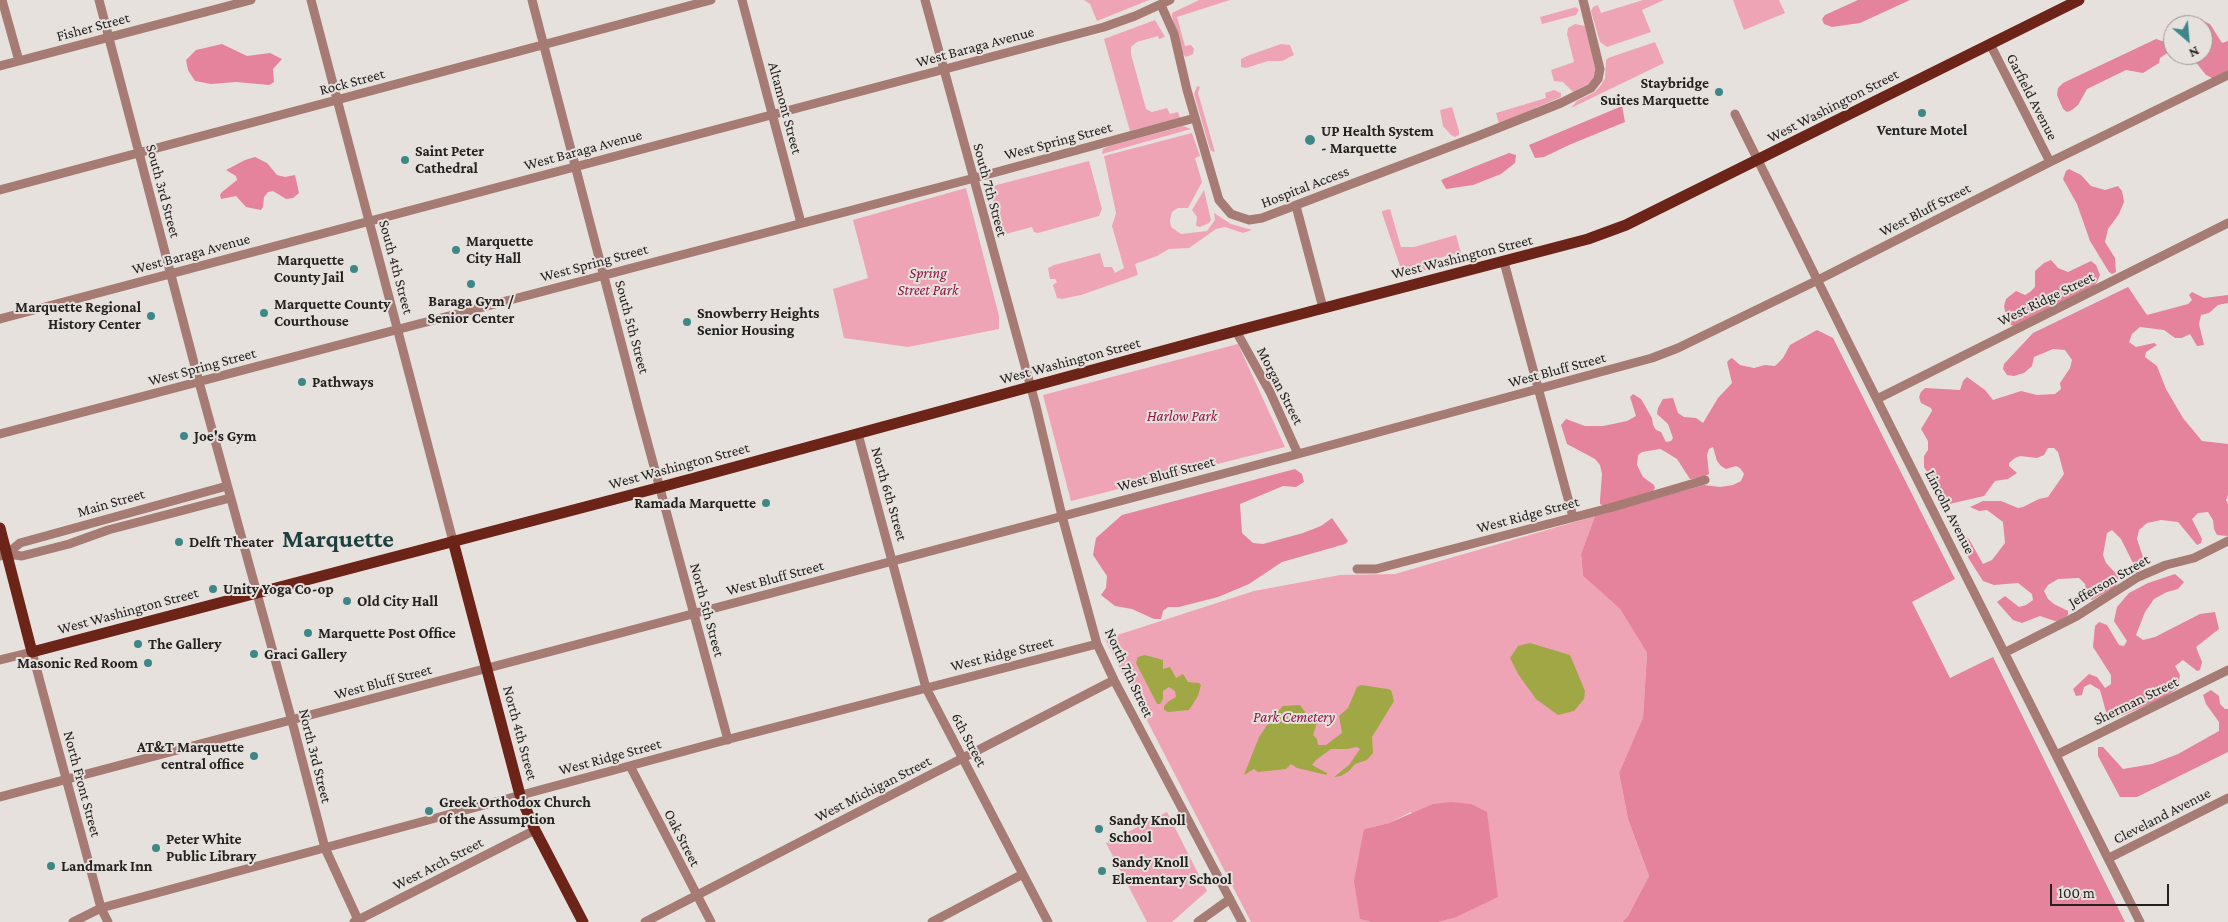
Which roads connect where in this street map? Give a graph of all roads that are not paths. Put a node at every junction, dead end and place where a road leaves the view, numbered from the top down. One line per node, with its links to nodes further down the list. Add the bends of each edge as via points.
1 (2, 0): 16 (street)
2 (99, 0): 13 (street, South 3rd Street)
3 (251, 0): 13 (street, Fisher Street)
4 (311, 0): 20 (street, South 4th Street)
5 (532, 0): 14 (street, South 5th Street)
6 (711, 0): 14 (street, Rock Street)
7 (742, 0): 21 (street, Altamont Street)
8 (925, 0): 18 (street, South 7th Street)
9 (1170, 0): 12 (street, West Baraga Avenue)
10 (1583, 0): 30 (street, Hospital Access, via 1600,69 1591,88 1561,103)
11 (2079, 0): 15 (main road, West Washington Street)
12 (1161, 5): 18 (street, West Baraga Avenue, via 1104,27); 23 (street, Hospital Access, via 1174,34)
13 (109, 38): 16 (street, Fisher Street); 24 (street, South 3rd Street)
14 (544, 44): 20 (street, Rock Street); 27 (street, South 5th Street)
15 (1990, 44): 25 (main road, West Washington Street); 26 (street, Garfield Avenue)
16 (19, 61): 17 (street, Fisher Street)
17 (0, 66)
18 (943, 69): 21 (street, West Baraga Avenue); 28 (street, South 7th Street)
19 (2228, 76): 26 (street, West Bluff Street)
20 (338, 100): 24 (street, Rock Street); 31 (street, South 4th Street)
21 (773, 114): 27 (street, West Baraga Avenue); 32 (street, Altamont Street)
22 (1735, 114): 25 (street, Lincoln Avenue)
23 (1195, 118): 28 (street, West Spring Street); 30 (street, Hospital Access, via 1219,200 1226,210 1242,219 1255,220)
24 (139, 153): 29 (street, Rock Street); 35 (street, South 3rd Street)
25 (1758, 160): 34 (main road, West Washington Street, via 1626,225); 37 (street, Lincoln Avenue)
26 (2050, 162): 37 (street, West Bluff Street)
27 (576, 166): 31 (street, West Baraga Avenue); 36 (street, South 5th Street)
28 (973, 178): 32 (street, West Spring Street); 43 (street, South 7th Street)
29 (0, 190)
30 (1296, 206): 38 (street)
31 (370, 220): 35 (street, West Baraga Avenue); 40 (street, South 4th Street)
32 (801, 223): 36 (street, West Spring Street)
33 (2228, 223): 45 (street, West Ridge Street)
34 (1504, 262): 38 (main road, West Washington Street); 44 (street)
35 (171, 274): 39 (street, West Baraga Avenue); 42 (street, South 3rd Street)
36 (604, 275): 40 (street, West Spring Street); 51 (street, South 5th Street)
37 (1818, 280): 44 (street, West Bluff Street, via 1678,348); 45 (street, Lincoln Avenue)
38 (1323, 308): 41 (main road, West Washington Street)
39 (0, 319)
40 (398, 329): 42 (street, West Spring Street); 56 (street, South 4th Street)
41 (1236, 331): 43 (main road, West Washington Street); 48 (street, Morgan Street, via 1270,392)
42 (199, 382): 46 (street, West Spring Street); 50 (street, South 3rd Street)
43 (1030, 387): 47 (main road, West Washington Street); 53 (street, North 7th Street)
44 (1537, 389): 48 (street, West Bluff Street); 54 (street)
45 (1877, 399): 65 (street, Lincoln Avenue)
46 (0, 434)
47 (858, 434): 51 (main road, West Washington Street); 59 (street, North 6th Street)
48 (1298, 454): 53 (street, West Bluff Street)
49 (1706, 480): 54 (street, West Ridge Street)
50 (227, 486): 52 (street, South 3rd Street); 58 (street, Main Street, via 20,543)
51 (661, 487): 56 (main road, West Washington Street); 62 (street, North 5th Street)
52 (230, 498): 58 (street, Main Street, via 31,554); 61 (street, South 3rd Street)
53 (1062, 516): 59 (street, West Bluff Street); 63 (street, North 7th Street)
54 (1573, 517): 60 (street, West Ridge Street, via 1376,568)
55 (0, 528): 58 (main road)
56 (454, 541): 61 (main road, West Washington Street); 67 (main road, North 4th Street)
57 (2228, 541): 65 (street, Jefferson Street, via 2194,558 2138,577 2077,616)
58 (3, 555): 64 (main road)
59 (893, 561): 62 (street, West Bluff Street); 70 (street, 6th Street)
60 (1357, 569)
61 (256, 592): 64 (main road, West Washington Street); 71 (street, North 3rd Street)
62 (693, 614): 67 (street, West Bluff Street); 72 (street, North 5th Street)
63 (1097, 644): 69 (street, North 7th Street); 70 (street, West Ridge Street)
64 (32, 652): 66 (street); 76 (street, North Front Street)
65 (2006, 652): 73 (street, Lincoln Avenue)
66 (0, 660)
67 (487, 668): 71 (street, West Bluff Street); 77 (main road, North 4th Street)
68 (2228, 670): 73 (street, Sherman Street)
69 (1114, 680): 74 (street, West Michigan Street); 85 (street, North 7th Street)
70 (926, 688): 72 (street, West Ridge Street); 74 (street, 6th Street)
71 (292, 721): 76 (street, West Bluff Street); 81 (street, North 3rd Street)
72 (728, 740): 75 (street, West Ridge Street)
73 (2056, 755): 82 (street, Lincoln Avenue)
74 (964, 758): 83 (street, 6th Street); 84 (street, West Michigan Street)
75 (630, 766): 77 (street, West Ridge Street); 84 (street, Oak Street)
76 (66, 779): 78 (street, West Bluff Street); 86 (street, North Front Street)
77 (520, 795): 80 (main road, North 4th Street); 81 (street, West Ridge Street)
78 (0, 797)
79 (2228, 798): 82 (street, Cleveland Avenue)
80 (535, 830): 87 (street, West Arch Street); 90 (main road, North 4th Street)
81 (325, 848): 86 (street, West Ridge Street); 87 (street, North 3rd Street)
82 (2109, 858): 97 (street, Lincoln Avenue)
83 (1023, 874): 93 (street); 94 (street, 6th Street)
84 (697, 895): 91 (street, West Michigan Street); 92 (street, Oak Street)
85 (1230, 899): 95 (street); 96 (street, North 7th Street)
86 (101, 908): 88 (street, West Ridge Street); 89 (street, North Front Street)
87 (357, 921)
88 (73, 922)
89 (108, 922)
90 (583, 922)
91 (645, 922)
92 (711, 922)
93 (932, 922)
94 (1048, 922)
95 (1198, 922)
96 (1242, 922)
97 (2140, 922)

